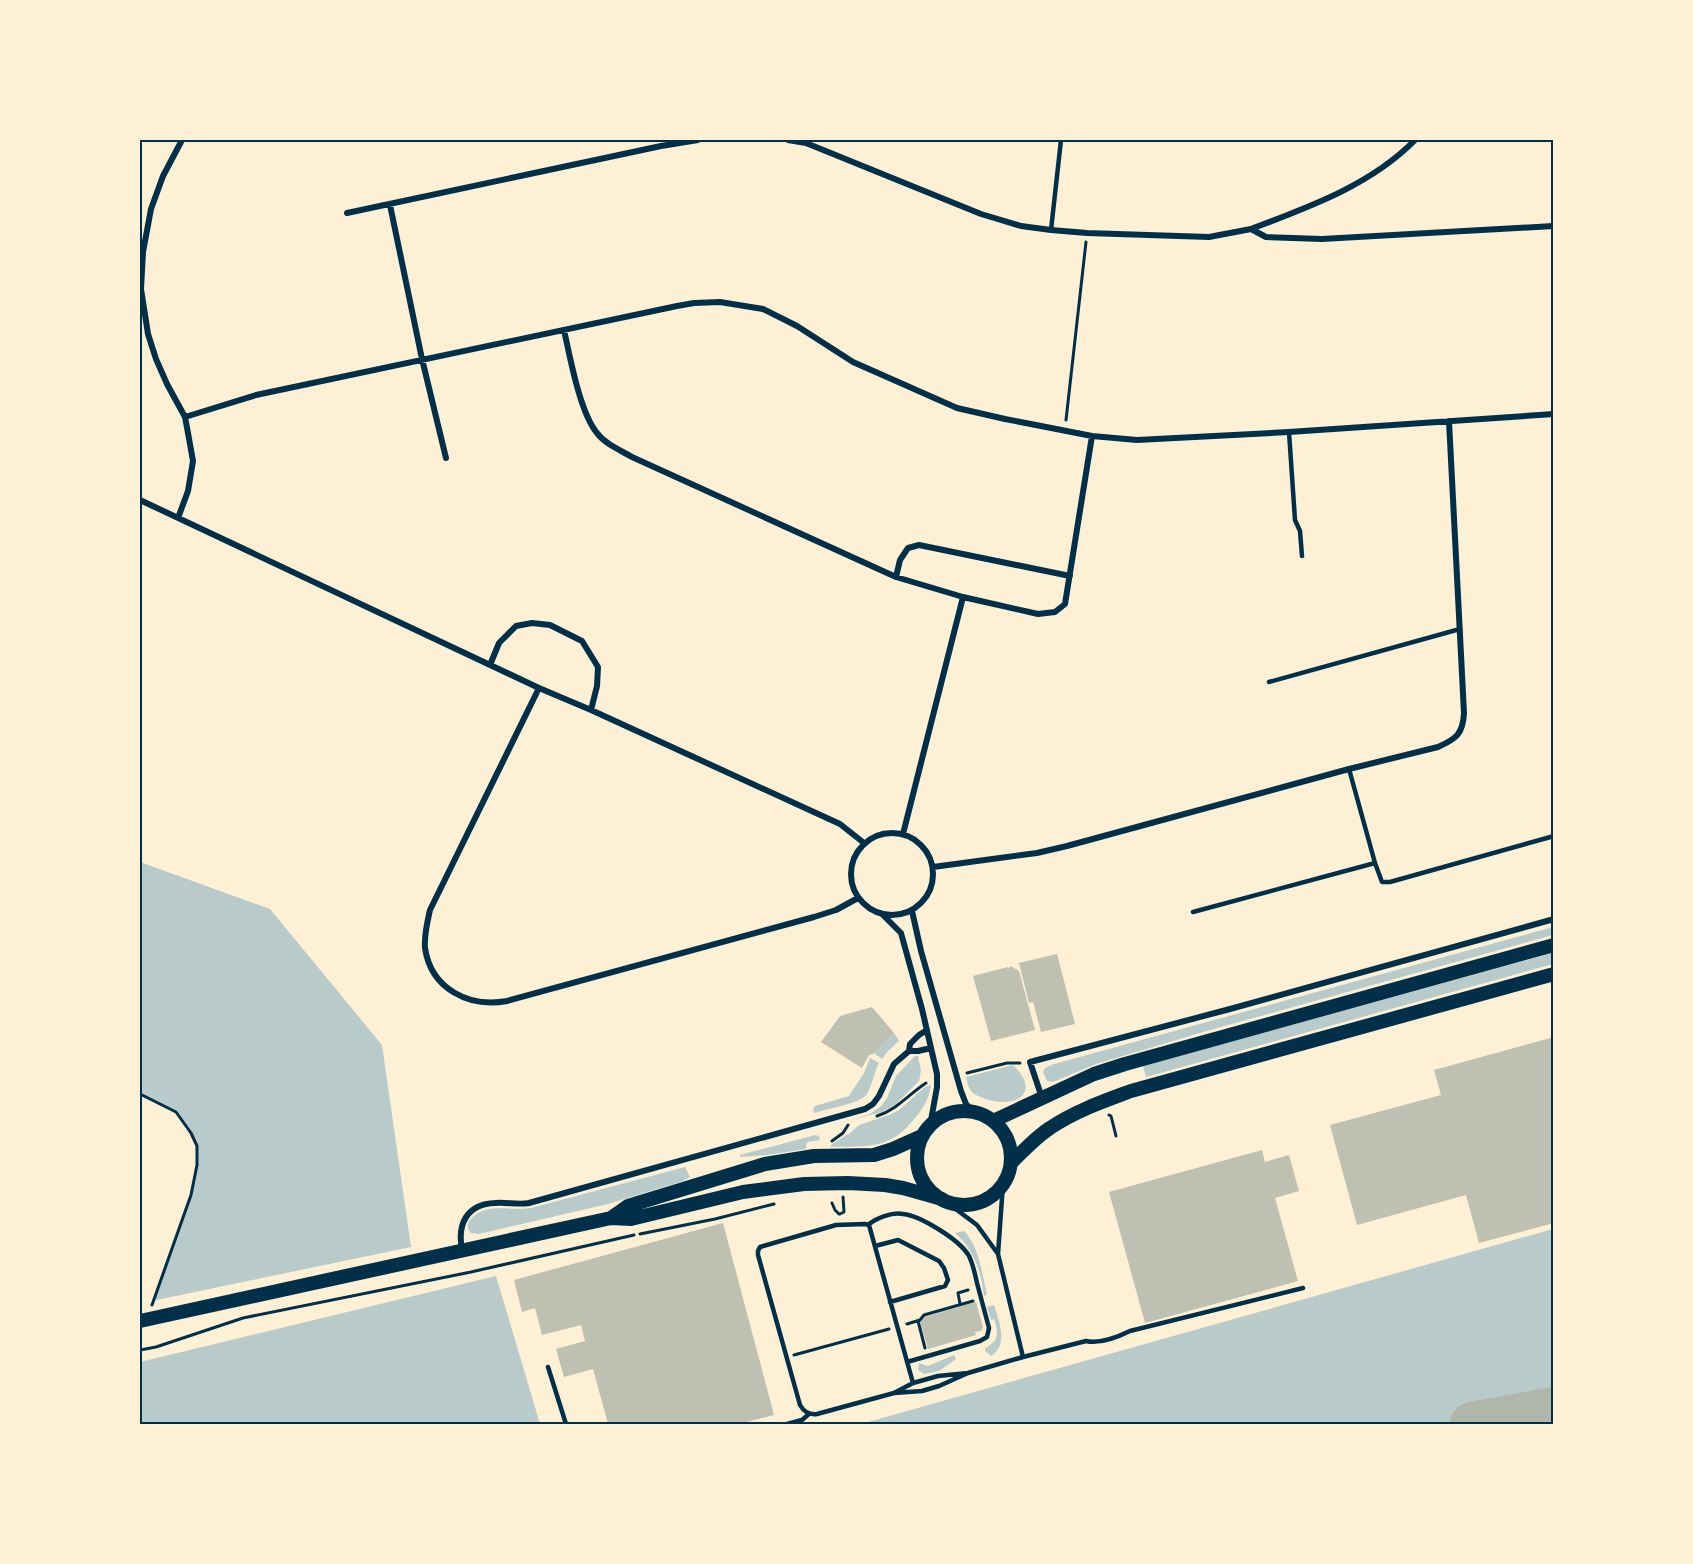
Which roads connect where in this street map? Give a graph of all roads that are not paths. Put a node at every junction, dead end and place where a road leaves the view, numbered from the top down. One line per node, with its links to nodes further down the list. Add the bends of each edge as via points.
1 (182, 140): 14 (street, via 151,210 141,289 156,359)
2 (698, 140): 6 (street)
3 (788, 140): 10 (street, via 806,143 981,214)
4 (1061, 140): 10 (lane)
5 (1415, 140): 9 (street, via 1401,154 1327,200)
6 (390, 205): 7 (street); 12 (street)
7 (347, 213)
8 (1553, 226): 9 (street, via 1322,239 1266,237)
9 (1251, 229): 10 (street, via 1209,237)
10 (1052, 230)
11 (564, 330): 12 (street); 17 (street, via 694,303 720,302 763,309 853,362 957,408); 23 (street, via 586,415 597,434 612,446)
12 (422, 359): 14 (street, via 256,395); 18 (street)
13 (1554, 414): 15 (street)
14 (185, 417): 20 (street, via 192,461 188,491)
15 (1449, 421): 16 (street); 25 (street)
16 (1289, 432): 17 (street, via 1137,440); 21 (lane, via 1295,520)
17 (1092, 436): 22 (street)
18 (446, 458)
19 (140, 500): 20 (street)
20 (178, 518): 26 (street)
21 (1302, 556)
22 (1070, 576): 23 (street, via 919,545 908,548 900,560); 24 (street, via 1065,604 1055,612 1038,614)
23 (897, 577): 24 (street)
24 (963, 597): 31 (street)
25 (1460, 629): 27 (lane); 30 (street, via 1462,729 1452,741 1438,747)
26 (490, 665): 28 (street); 29 (street, via 499,643 516,626 550,625 582,641 598,667)
27 (1269, 682)
28 (539, 688): 29 (street); 36 (street, via 430,910 425,935 427,956 437,977 455,993 467,1000 507,1001 814,917)
29 (591, 710): 33 (street, via 840,824)
30 (1349, 769): 34 (lane); 35 (street, via 1047,851)
31 (903, 834): 33 (street, via 886,832); 35 (street, via 920,843)
32 (1554, 836): 34 (lane, via 1390,882 1382,882)
33 (864, 843): 36 (street, via 850,869)
34 (1375, 863): 38 (lane)
35 (933, 867): 37 (street, via 929,892)
36 (858, 898): 39 (street)
37 (912, 911): 39 (street, via 896,916); 47 (street, via 961,1091)
38 (1193, 912)
39 (882, 914): 43 (street, via 901,933)
40 (1554, 919): 46 (street, via 1030,1062)
41 (1554, 945): 46 (main road, via 1125,1064)
42 (1554, 974): 50 (main road, via 1131,1091 1052,1127)
43 (927, 1030): 44 (street); 45 (street, via 910,1044)
44 (931, 1048): 45 (street); 49 (street, via 937,1087)
45 (909, 1050): 56 (street, via 894,1064 878,1099 865,1109 529,1203 480,1206 463,1222)
46 (1042, 1098): 48 (main road)
47 (974, 1112): 48 (main road); 49 (main road, via 949,1114)
48 (993, 1120): 50 (main road, via 1006,1135)
49 (926, 1131): 52 (main road, via 917,1150 920,1173 926,1185); 53 (main road, via 874,1155 814,1156 765,1164 628,1206)
50 (1012, 1162): 51 (main road)
51 (1003, 1184): 52 (main road, via 995,1194 979,1202); 57 (lane)
52 (943, 1200): 53 (main road, via 885,1185 804,1184 743,1192 631,1219); 57 (lane, via 977,1226)
53 (611, 1218): 56 (main road)
54 (868, 1225): 55 (lane); 62 (lane, via 884,1217 911,1216 951,1236 969,1255 989,1328 986,1337); 67 (lane, via 842,1224 758,1250 800,1405)
55 (875, 1246): 59 (lane); 59 (lane, via 897,1240 904,1243 939,1261 948,1280 945,1286)
56 (462, 1249): 60 (main road)
57 (998, 1254): 61 (lane)
58 (1304, 1288): 61 (lane)
59 (890, 1302): 62 (lane)
60 (146, 1320)
61 (1023, 1358): 64 (lane)
62 (906, 1359): 65 (lane)
63 (548, 1367): 68 (lane)
64 (968, 1372): 65 (lane); 66 (lane, via 922,1391)
65 (913, 1383): 66 (lane)
66 (894, 1393): 67 (lane)
67 (809, 1414): 69 (lane)
68 (566, 1425)
69 (787, 1425)

